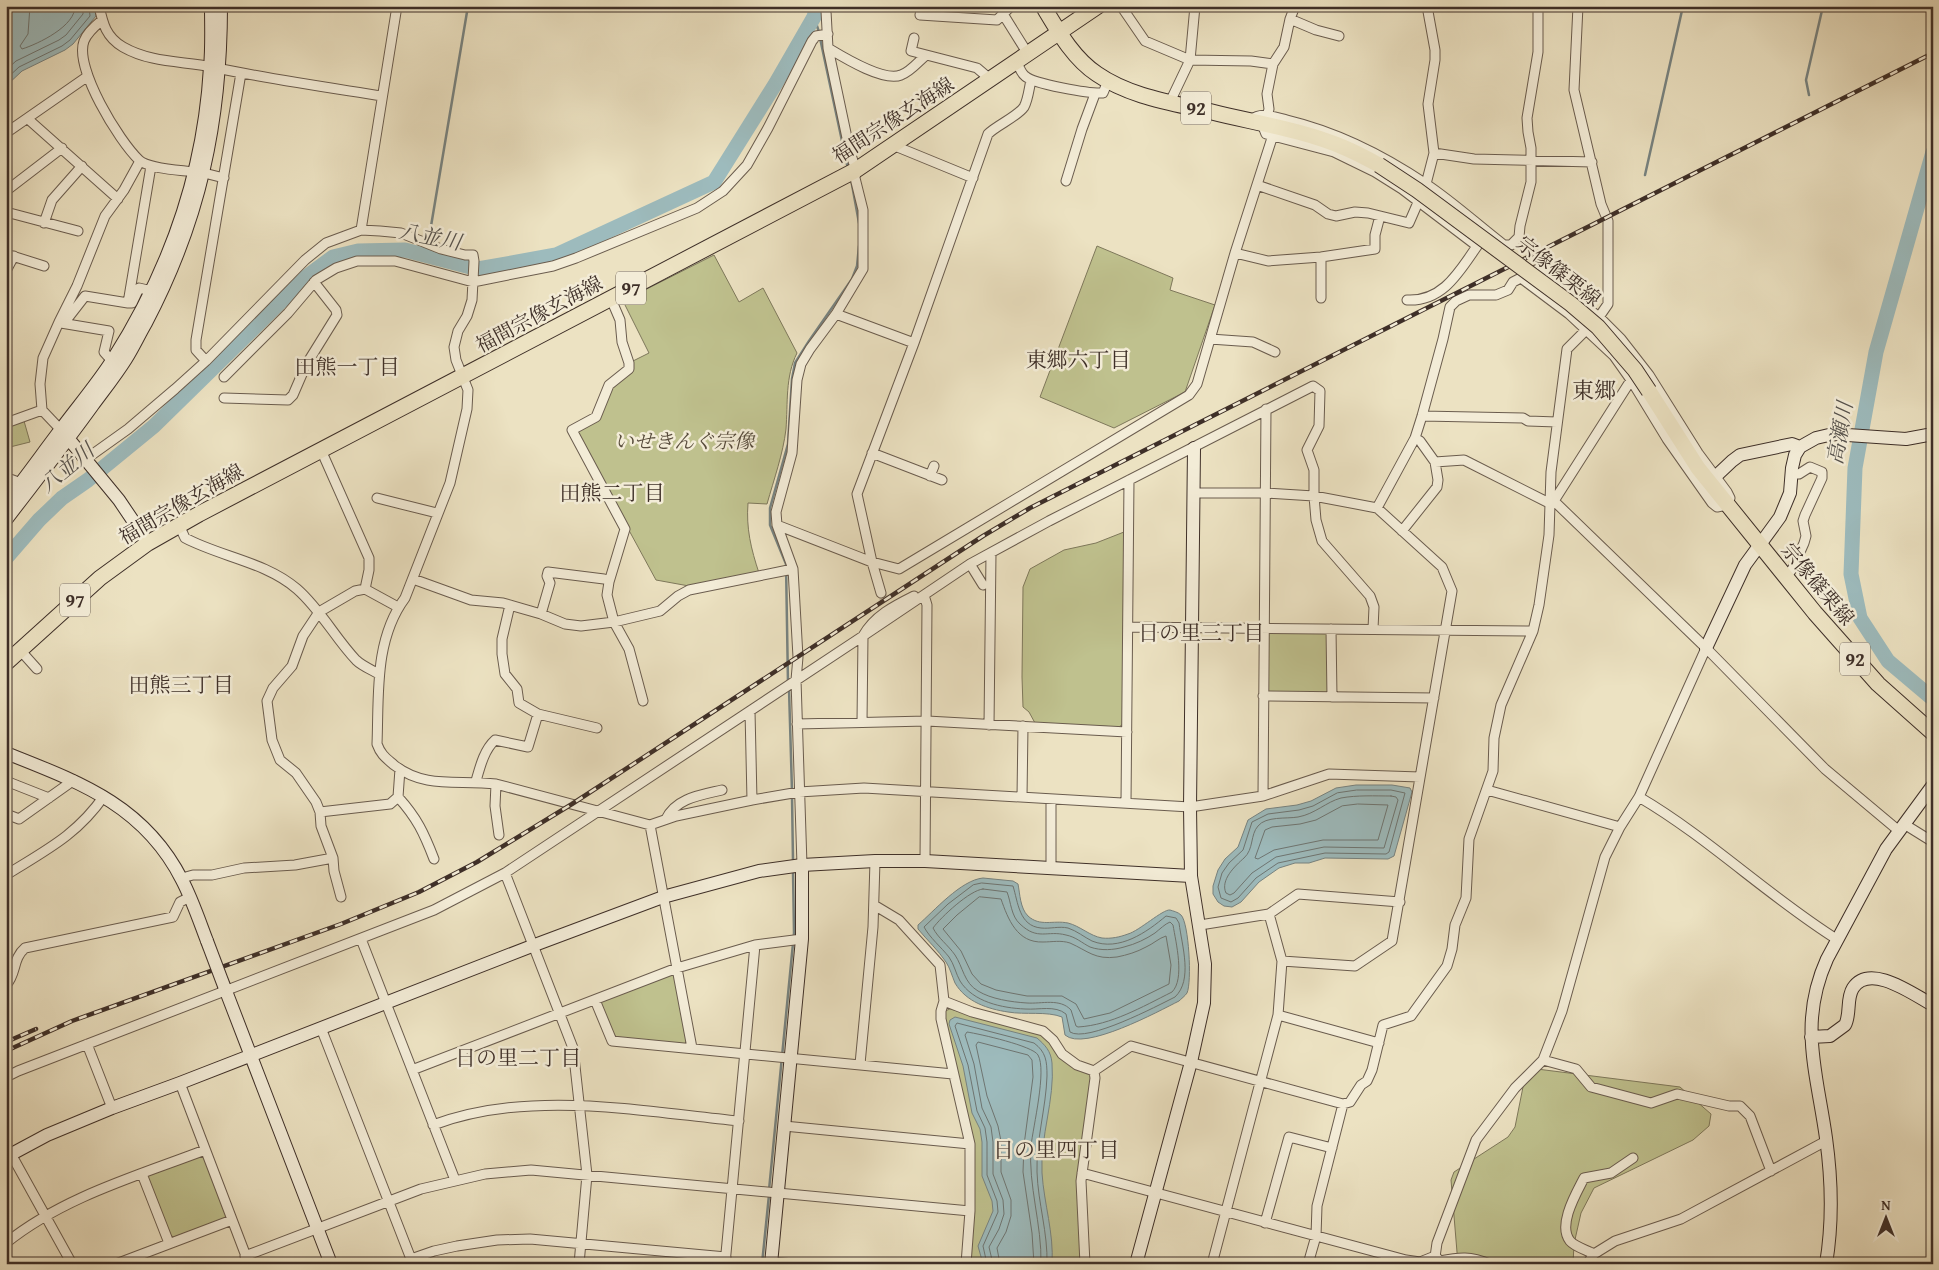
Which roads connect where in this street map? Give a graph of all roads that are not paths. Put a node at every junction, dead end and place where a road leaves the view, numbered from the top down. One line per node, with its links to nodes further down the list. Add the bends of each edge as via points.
1 (100, 6): 18 (street)
2 (211, 6): 28 (street)
3 (221, 6): 28 (street)
4 (397, 6): 35 (street)
5 (828, 6): 20 (street)
6 (922, 6): 16 (street, via 920,15 998,20)
7 (1011, 6): 16 (street)
8 (1042, 6): 19 (main road, 宗像篠栗線 / 92)
9 (1098, 6): 19 (main road, 福間宗像玄海線 / 97)
10 (1121, 6): 26 (street, via 1145,41)
11 (1195, 6): 26 (street)
12 (1296, 6): 17 (street)
13 (1426, 6): 42 (street, via 1435,50 1428,104)
14 (1538, 6): 44 (street, via 1538,52 1527,118)
15 (1578, 6): 45 (street, via 1574,90)
16 (1003, 14): 25 (street)
17 (1290, 19): 21 (street); 27 (street, via 1284,47)
18 (101, 21): 28 (street, via 106,33 139,55); 30 (street, via 84,40)
19 (1059, 33): 25 (main road, 福間宗像玄海線 / 97); 33 (main road, 宗像篠栗線 / 92, via 1087,66)
20 (828, 34): 23 (street); 71 (street, via 816,36 812,41 747,165 714,198 697,208 553,266)
21 (1339, 36)
22 (914, 38): 24 (street, via 912,51)
23 (828, 48): 24 (street, via 861,67 900,76); 48 (street)
24 (925, 56): 31 (street, via 977,68)
25 (1022, 58): 31 (main road, 福間宗像玄海線 / 97); 32 (street, via 1023,75)
26 (1190, 60): 27 (street); 36 (street)
27 (1273, 64): 38 (street, via 1267,94)
28 (215, 68): 29 (street); 49 (street)
29 (241, 73): 35 (street); 50 (street)
30 (88, 76): 37 (street); 43 (street, via 95,97)
31 (991, 80): 40 (main road, 福間宗像玄海線 / 97)
32 (1031, 80): 34 (street); 51 (street, via 1021,111 988,134)
33 (1108, 81): 34 (street, via 1103,93); 36 (main road, 宗像篠栗線 / 92)
34 (1095, 94): 52 (street)
35 (382, 96): 61 (street)
36 (1170, 102): 38 (main road, 宗像篠栗線 / 92)
37 (28, 119): 39 (street); 41 (street)
38 (1268, 125): 53 (street, via 1324,131 1358,144); 54 (street); 57 (street, via 1334,152 1387,179); 119 (main road, 宗像篠栗線 / 92, bridge, via 1345,148 1379,165 1418,190 1571,304 1620,351 1698,468)
39 (6, 133)
40 (895, 146): 48 (main road, 福間宗像玄海線 / 97); 51 (street)
41 (62, 148): 46 (street); 55 (street)
42 (1434, 153): 44 (street, via 1474,159); 53 (street)
43 (140, 160): 47 (street); 56 (street)
44 (1532, 161): 45 (street); 63 (street, via 1531,182 1519,237 1511,245 1504,244)
45 (1592, 162): 79 (street, via 1608,221 1608,304)
46 (82, 166): 56 (street); 60 (street, via 52,200)
47 (151, 166): 49 (street); 77 (street)
48 (856, 170): 75 (main road, 福間宗像玄海線 / 97); 78 (street, via 863,210 863,269)
49 (199, 173): 50 (street); 73 (street); 96 (street, via 194,210 162,291 126,360)
50 (224, 178): 86 (street, via 196,340 196,350)
51 (973, 178): 83 (street)
52 (1066, 181)
53 (1426, 184): 57 (street); 63 (street)
54 (1257, 185): 59 (street, via 1315,205 1328,214 1336,216 1354,212); 65 (street)
55 (6, 191)
56 (118, 199): 80 (street, via 105,216)
57 (1419, 201): 59 (street, via 1409,223); 64 (street)
58 (6, 212): 60 (street)
59 (1380, 216): 67 (street, via 1375,249)
60 (44, 223): 62 (street)
61 (361, 230): 71 (street, via 402,233 440,249 473,254); 86 (street, via 326,243)
62 (78, 232)
63 (1488, 232): 64 (street)
64 (1477, 246): 76 (street, via 1451,283 1416,301)
65 (1235, 252): 67 (street, via 1268,261); 82 (street)
66 (10, 255): 68 (street); 69 (street)
67 (1321, 257): 74 (street)
68 (44, 266)
69 (6, 271)
70 (1521, 278): 79 (street, via 1538,269); 81 (street); 93 (street, via 1508,290 1496,295 1469,295 1450,307)
71 (474, 280): 72 (street, via 395,261 372,260 336,268); 87 (street, via 472,300 454,347)
72 (314, 282): 88 (street); 90 (street, via 337,315 306,364 293,395 288,400)
73 (152, 291): 77 (street, via 138,288 132,304); 85 (street)
74 (1321, 298)
75 (611, 299): 87 (main road, 福間宗像玄海線 / 97); 143 (street, via 620,320 628,369 609,385 596,417 572,430 625,529 607,596)
76 (1407, 300)
77 (128, 303): 80 (street, via 85,296)
78 (836, 314): 83 (street); 124 (street, via 801,364 792,453 776,512)
79 (1599, 317): 81 (street); 108 (street, via 1633,354)
80 (61, 323): 85 (street, via 109,331 104,352); 92 (street, via 43,358)
81 (1586, 329): 89 (street, via 1614,356); 94 (street, via 1567,349)
82 (1210, 339): 84 (street, via 1253,342); 129 (street, via 1197,384 1189,395 899,569)
83 (914, 343): 102 (street)
84 (1275, 352)
85 (112, 361): 96 (street)
86 (206, 361): 103 (street)
87 (463, 376): 101 (main road, 福間宗像玄海線 / 97); 121 (street, via 468,390 467,409 450,484)
88 (224, 377)
89 (1631, 380): 118 (street); 119 (street, via 1712,503 1717,507)
90 (224, 398)
91 (1266, 409): 100 (street); 114 (street); 115 (street, via 1313,386 1320,390 1319,426 1307,450 1314,470)
92 (42, 410): 95 (street); 96 (street)
93 (1422, 416): 94 (street); 98 (street)
94 (1557, 422): 118 (street, via 1551,472)
95 (6, 423)
96 (65, 434): 103 (street); 112 (street); 122 (street)
97 (1933, 434): 99 (street, via 1906,439 1833,434 1816,438)
98 (1414, 438): 104 (street, via 1420,441); 120 (street)
99 (1800, 447): 106 (street, via 1795,455); 108 (street, via 1792,444 1740,455)
100 (1194, 448): 110 (street); 113 (street)
101 (321, 450): 123 (main road, 福間宗像玄海線 / 97); 136 (street, via 369,558)
102 (872, 453): 107 (street); 129 (street, via 857,494)
103 (87, 461): 126 (street)
104 (1435, 462): 118 (street, via 1464,460); 125 (street, via 1437,487)
105 (934, 466): 107 (street)
106 (1792, 474): 127 (street, via 1790,493 1780,517); 132 (street, via 1799,474 1810,467 1822,472 1822,478 1803,521 1804,543)
107 (930, 476): 109 (street)
108 (1715, 477): 119 (street, via 1730,498)
109 (942, 480)
110 (1129, 480): 128 (street); 144 (street)
111 (6, 481): 112 (street, via 10,479)
112 (21, 483): 117 (street)
113 (1194, 493): 114 (street); 145 (street)
114 (1265, 493): 115 (street); 146 (street)
115 (1314, 496): 120 (street); 147 (street, via 1322,541 1370,596 1374,607)
116 (376, 498): 121 (street)
117 (6, 502)
118 (1552, 504): 150 (street, via 1540,605); 152 (street)
119 (1727, 505): 127 (main road, 宗像篠栗線 / 92)
120 (1377, 508): 125 (street)
121 (437, 513): 133 (street)
122 (6, 520)
123 (179, 525): 126 (main road, 福間宗像玄海線 / 97); 141 (street, via 185,538 280,577)
124 (777, 525): 129 (street); 131 (street)
125 (1402, 531): 149 (street, via 1442,567 1452,591)
126 (148, 543): 153 (main road, 福間宗像玄海線 / 97, via 100,578)
127 (1760, 546): 132 (main road, 宗像篠栗線 / 92); 152 (street, via 1745,565)
128 (990, 553): 130 (street); 167 (street)
129 (872, 562): 137 (street)
130 (970, 564): 135 (street); 138 (street)
131 (793, 568): 143 (street, via 689,590 660,611); 157 (street, via 798,657)
132 (1786, 577): 171 (main road, 宗像篠栗線 / 92, via 1872,677)
133 (413, 579): 139 (street, via 471,600); 140 (street)
134 (604, 579): 142 (street, via 548,572 550,583)
135 (983, 585)
136 (365, 589): 140 (street); 141 (street, via 354,591)
137 (881, 593)
138 (924, 594): 151 (street); 151 (street, via 888,605); 164 (street, via 927,605)
139 (510, 605): 142 (street); 163 (street, via 502,639 505,674 517,689 519,703)
140 (398, 607): 156 (street, via 387,631)
141 (319, 612): 156 (street, via 358,662); 194 (street, via 303,636 292,666 266,701 272,740 280,760 296,773)
142 (540, 614): 143 (street, via 565,624 581,626)
143 (614, 622): 161 (street, via 629,649)
144 (1128, 627): 145 (street); 170 (street)
145 (1191, 627): 146 (street); 193 (street)
146 (1264, 627): 148 (street); 158 (street)
147 (1373, 628): 148 (street); 149 (street)
148 (1332, 629): 159 (street)
149 (1446, 630): 150 (street); 160 (street)
150 (1533, 631): 181 (street, via 1501,705 1494,738 1493,771)
151 (863, 636): 157 (street); 165 (street)
152 (1706, 648): 187 (street); 200 (street, via 1825,769)
153 (20, 650): 154 (main road, 福間宗像玄海線 / 97); 155 (street)
154 (6, 663)
155 (37, 669)
156 (379, 674): 173 (street, via 377,744 381,754)
157 (791, 684): 162 (street); 166 (street)
158 (1264, 696): 159 (street); 186 (street)
159 (1332, 697): 160 (street)
160 (1434, 698): 174 (street)
161 (643, 701)
162 (750, 711): 191 (street); 195 (street)
163 (538, 714): 169 (street); 177 (street, via 528,747 496,740 490,744)
164 (927, 721): 165 (street); 167 (street); 182 (street)
165 (862, 722): 166 (street)
166 (797, 724): 183 (street)
167 (989, 724): 168 (street)
168 (1023, 726): 170 (street); 188 (street)
169 (597, 728)
170 (1127, 732): 192 (street)
171 (1933, 733)
172 (6, 753): 175 (street)
173 (400, 769): 177 (street, via 430,782); 185 (street)
174 (1420, 777): 186 (street, via 1329,774); 216 (street)
175 (74, 780): 184 (street); 189 (street)
176 (6, 781): 189 (street)
177 (476, 781): 178 (street)
178 (496, 784): 195 (street); 201 (street)
179 (1933, 786): 200 (street)
180 (722, 790): 197 (street, via 687,799 670,810)
181 (1487, 790): 199 (street); 237 (street, via 1469,839 1466,898 1455,925 1447,966 1411,1016 1383,1025)
182 (926, 791): 183 (street, via 864,788); 188 (street); 205 (street)
183 (794, 793): 191 (street); 207 (street)
184 (104, 796): 210 (street, via 91,814 65,838); 212 (street, via 150,834)
185 (398, 796): 194 (street, via 390,804); 204 (street, via 415,816)
186 (1263, 796): 193 (street)
187 (1638, 796): 199 (street); 222 (street)
188 (1022, 797): 190 (street)
189 (49, 798): 196 (street, via 19,819)
190 (1051, 799): 192 (street); 208 (street)
191 (752, 800): 197 (street)
192 (1126, 803): 193 (street)
193 (1190, 807): 211 (street)
194 (320, 812): 203 (street, via 321,826)
195 (598, 812): 198 (street); 209 (street)
196 (6, 814)
197 (666, 819): 198 (street)
198 (650, 824): 215 (street)
199 (1620, 827): 243 (street, via 1605,856 1562,1011)
200 (1902, 828): 202 (street); 222 (street, via 1886,849)
201 (499, 835)
202 (1933, 842)
203 (333, 858): 212 (street); 214 (street)
204 (434, 859)
205 (925, 860): 206 (street); 208 (street)
206 (875, 861): 207 (street); 217 (street)
207 (797, 865): 215 (street); 221 (street)
208 (1051, 868): 211 (street)
209 (505, 873): 220 (street, via 434,910); 224 (street)
210 (6, 875)
211 (1191, 876): 219 (street)
212 (182, 878): 213 (street)
213 (190, 897): 227 (street, via 180,902 173,917 25,948 18,954); 228 (street, bridge)
214 (341, 897)
215 (663, 897): 224 (street); 226 (street)
216 (1400, 902): 218 (street, via 1298,894); 225 (street, via 1392,941 1355,966)
217 (874, 905): 230 (street, via 899,920 940,966); 245 (street)
218 (1269, 914): 219 (street); 225 (street)
219 (1200, 925): 244 (street, via 1205,964 1204,1003)
220 (361, 939): 228 (street); 231 (street)
221 (796, 940): 223 (street); 242 (street)
222 (1838, 940): 236 (street, via 1819,977 1813,1003)
223 (755, 945): 226 (street); 240 (street)
224 (532, 946): 231 (street); 233 (street)
225 (1282, 961): 234 (street)
226 (677, 968): 229 (street); 239 (street)
227 (6, 985)
228 (225, 988): 238 (street); 241 (street)
229 (595, 1000): 233 (street); 239 (street, via 612,1040)
230 (944, 1002): 247 (street, via 1043,1031 1062,1054 1077,1065); 248 (street, via 941,1019)
231 (386, 1003): 235 (street); 246 (street)
232 (1933, 1005): 236 (street, via 1888,981 1868,979 1853,988 1845,1025 1830,1036)
233 (559, 1014): 246 (street); 253 (street, via 573,1048)
234 (1278, 1015): 237 (street); 250 (street)
235 (321, 1028): 241 (street); 272 (street)
236 (1811, 1037): 258 (street)
237 (1379, 1043): 252 (street, via 1367,1081 1350,1102)
238 (87, 1044): 249 (street); 254 (street)
239 (692, 1048): 240 (street)
240 (746, 1054): 242 (street); 255 (street)
241 (251, 1055): 251 (street); 278 (street)
242 (791, 1058): 245 (street); 257 (street)
243 (1543, 1060): 264 (street, via 1576,1069 1591,1087 1651,1103 1677,1094 1740,1106 1750,1116); 286 (street, via 1515,1088 1476,1140)
244 (1191, 1062): 247 (street, via 1131,1046); 250 (street); 271 (street)
245 (860, 1064): 248 (street)
246 (412, 1070): 256 (street)
247 (1094, 1071): 265 (street)
248 (953, 1074): 259 (street)
249 (6, 1077)
250 (1262, 1081): 252 (street); 274 (street)
251 (180, 1083): 254 (street); 261 (street)
252 (1344, 1104): 260 (street)
253 (579, 1105): 255 (street); 256 (street, via 517,1106 457,1116); 267 (street)
254 (112, 1108): 262 (street, via 47,1134)
255 (739, 1121): 269 (street)
256 (432, 1124): 268 (street)
257 (784, 1126): 259 (street); 270 (street)
258 (1826, 1141): 264 (street); 301 (street, via 1832,1213)
259 (970, 1144): 273 (street)
260 (1332, 1148): 277 (street, via 1289,1137); 279 (street, via 1317,1206)
261 (205, 1150): 266 (street); 276 (street)
262 (8, 1155): 275 (street)
263 (1633, 1158): 283 (street, via 1611,1173 1584,1178 1570,1206 1566,1226 1570,1242)
264 (1770, 1171): 283 (street, via 1681,1218 1616,1241)
265 (1082, 1173): 271 (street); 295 (street)
266 (142, 1174): 275 (street, via 84,1196); 281 (street)
267 (587, 1175): 268 (street, via 531,1170); 269 (street); 282 (street)
268 (455, 1180): 272 (street)
269 (733, 1189): 270 (street); 285 (street)
270 (777, 1193): 273 (street); 288 (street)
271 (1155, 1194): 274 (street); 296 (street)
272 (389, 1201): 278 (street); 287 (street)
273 (970, 1211): 294 (street)
274 (1226, 1213): 277 (street); 297 (street)
275 (46, 1216): 280 (street); 289 (street)
276 (232, 1220): 281 (street); 284 (street)
277 (1265, 1223): 279 (street)
278 (318, 1229): 284 (street); 291 (street)
279 (1316, 1236): 286 (street, via 1406,1260); 298 (street)
280 (6, 1243)
281 (169, 1243): 290 (street)
282 (581, 1243): 285 (street); 287 (street, via 497,1240 434,1251); 292 (street)
283 (1594, 1254): 300 (street)
284 (247, 1260)
285 (725, 1260)
286 (1434, 1260): 299 (street, via 1476,1258)
287 (412, 1261)
288 (771, 1263): 293 (street)
289 (72, 1264)
290 (116, 1264)
291 (331, 1264)
292 (579, 1264)
293 (794, 1264)
294 (966, 1264)
295 (1085, 1264)
296 (1136, 1264)
297 (1212, 1264)
298 (1308, 1264)
299 (1490, 1264)
300 (1587, 1264)
301 (1826, 1264)

